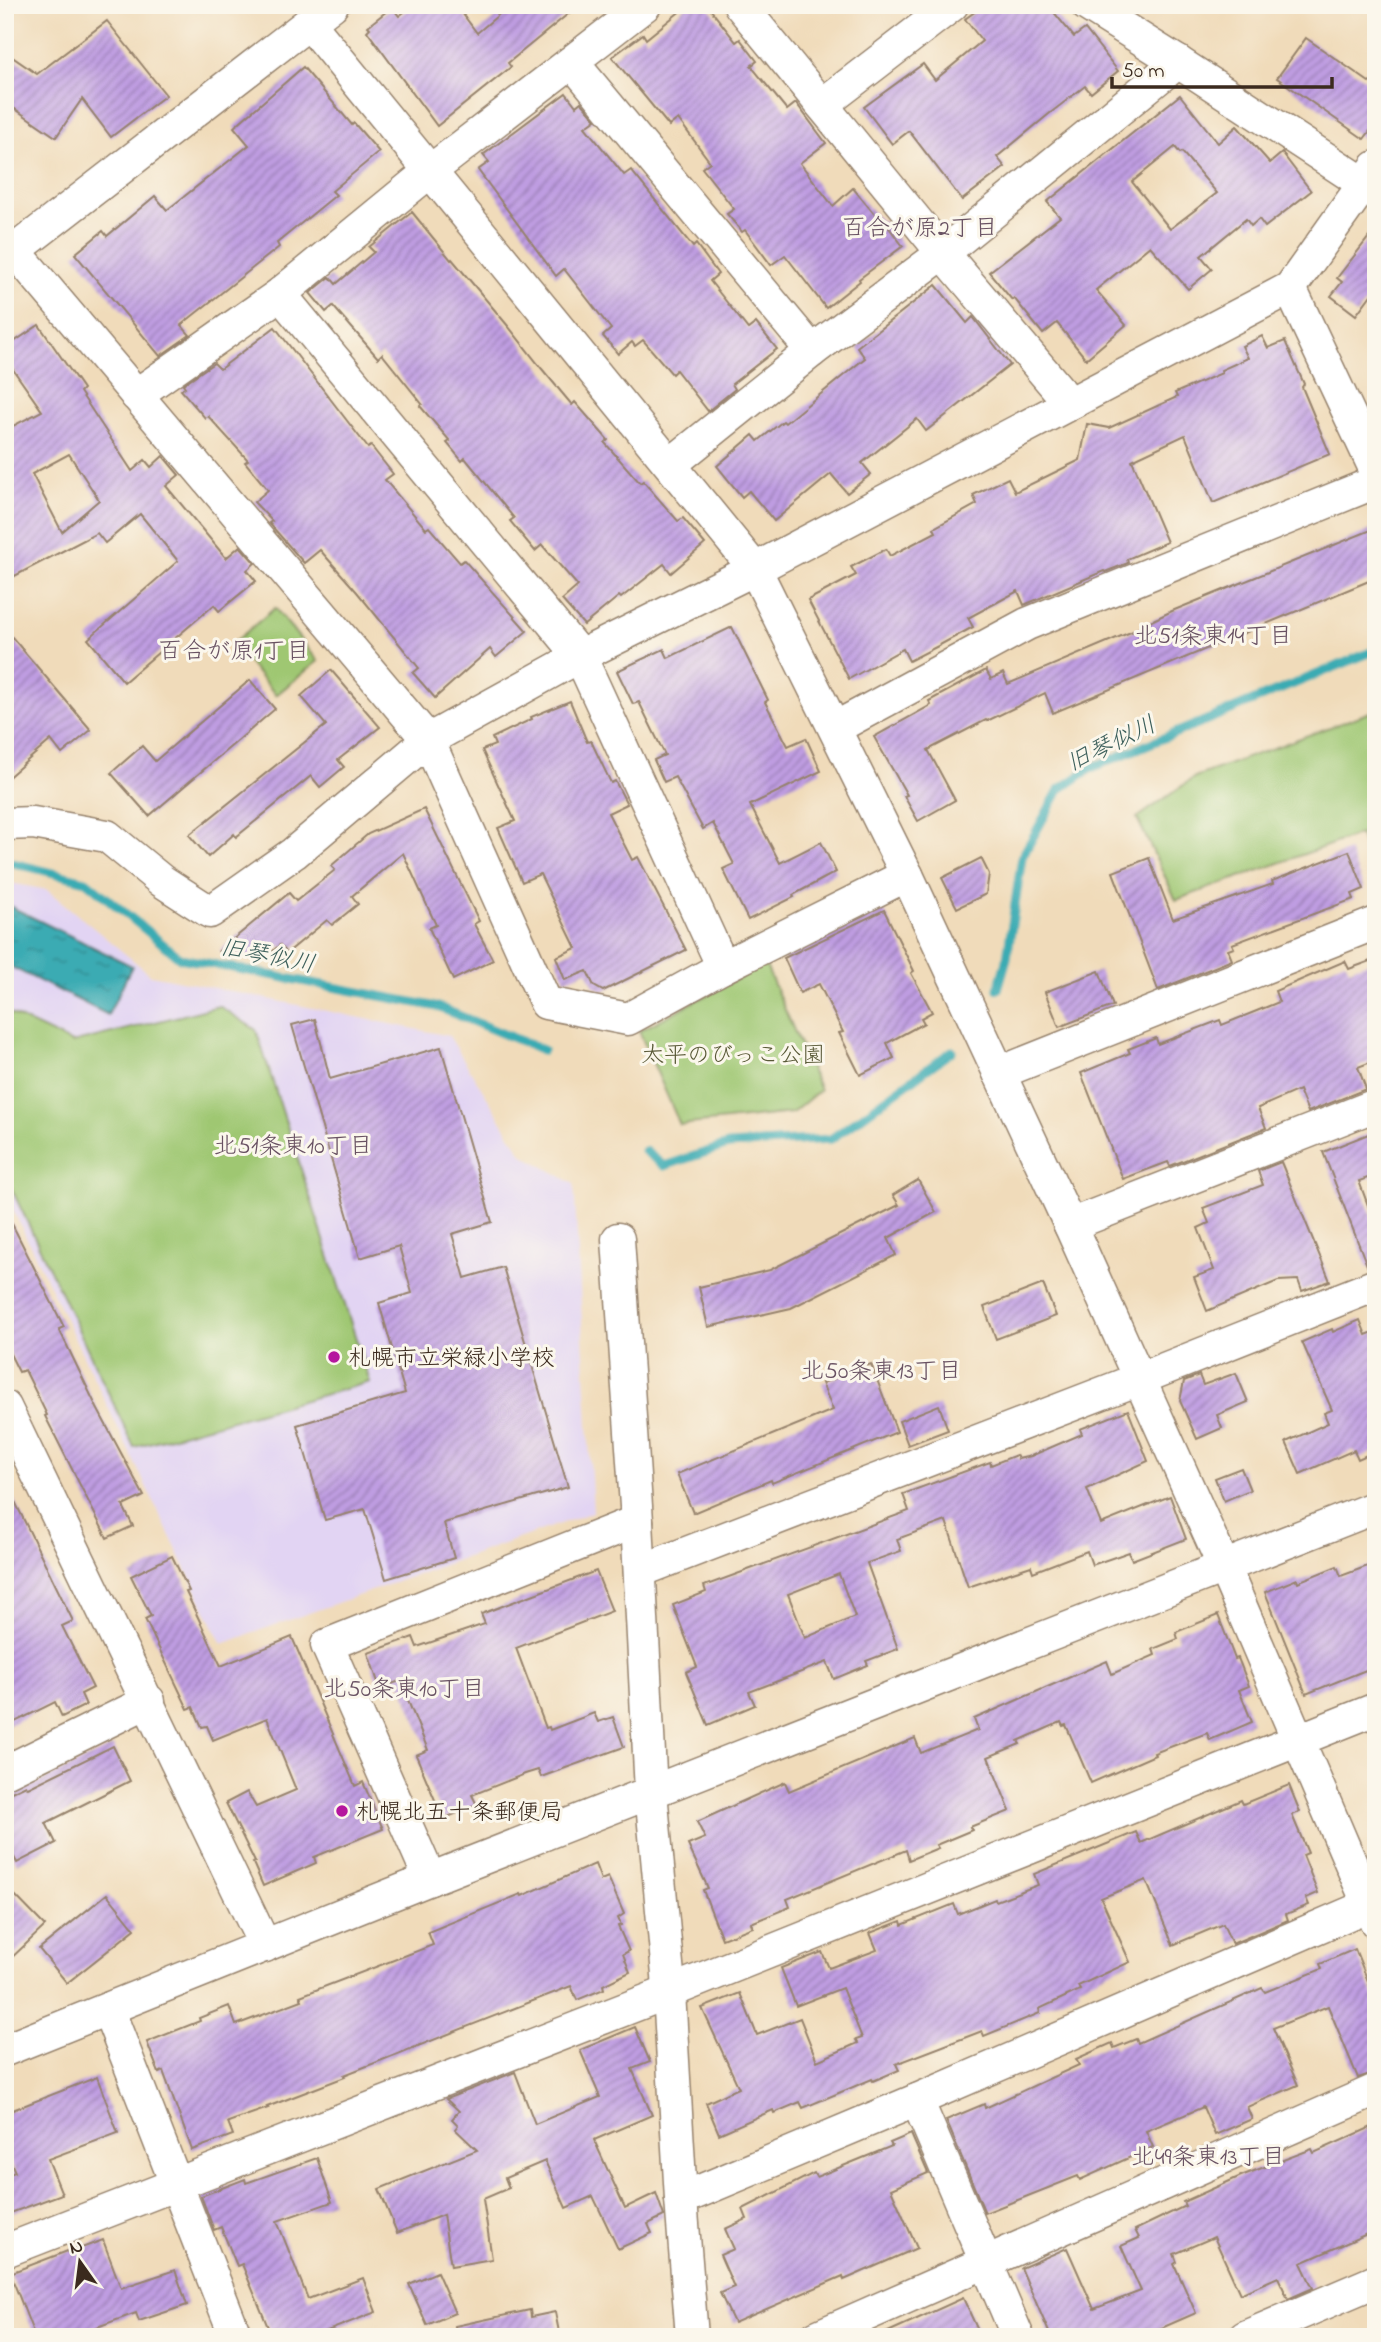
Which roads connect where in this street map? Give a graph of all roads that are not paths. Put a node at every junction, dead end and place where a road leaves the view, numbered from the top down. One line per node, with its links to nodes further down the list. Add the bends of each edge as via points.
1 (645, 5): 6 (street)
2 (740, 5): 8 (street)
3 (952, 5): 8 (street)
4 (1087, 5): 7 (street)
5 (321, 14): 9 (street); 12 (street)
6 (572, 62): 9 (street); 15 (street)
7 (1178, 62): 10 (street); 11 (street)
8 (822, 106): 11 (street)
9 (429, 172): 14 (street); 18 (street)
10 (1372, 182): 13 (street)
11 (943, 253): 15 (street); 17 (street)
12 (10, 254): 16 (street)
13 (1290, 288): 17 (street); 19 (street)
14 (280, 294): 16 (street); 22 (street)
15 (812, 351): 18 (street)
16 (136, 396): 24 (street)
17 (1069, 402): 21 (street)
18 (671, 464): 21 (street)
19 (1376, 471)
20 (1376, 482): 23 (street, via 1027,624)
21 (755, 569): 22 (street); 23 (street)
22 (580, 656): 24 (street); 28 (street)
23 (835, 728): 26 (street)
24 (428, 740): 25 (street, via 294,853 210,912 162,881 107,836 33,823); 28 (street, via 546,1003 628,1018)
25 (5, 824)
26 (907, 875): 28 (street); 29 (street)
27 (1376, 923): 29 (street)
28 (723, 967)
29 (999, 1073): 31 (street)
30 (1376, 1105): 31 (street)
31 (1070, 1225): 34 (street)
32 (618, 1239): 37 (street)
33 (1376, 1285): 34 (street)
34 (1139, 1379): 38 (street); 39 (street)
35 (5, 1406): 40 (street)
36 (1376, 1507): 38 (street)
37 (637, 1521): 39 (street); 45 (street, via 327,1645)
38 (1224, 1567): 42 (street); 44 (street)
39 (640, 1571): 44 (street)
40 (149, 1701): 43 (street); 47 (street)
41 (1376, 1709): 42 (street)
42 (1298, 1741): 46 (street); 48 (street)
43 (5, 1772)
44 (651, 1792): 45 (street); 48 (street)
45 (430, 1879): 47 (street)
46 (1373, 1910): 52 (street)
47 (265, 1946): 49 (street)
48 (669, 1992): 53 (street); 54 (street)
49 (108, 2009): 50 (street); 53 (street)
50 (5, 2050)
51 (1376, 2090): 56 (street)
52 (917, 2100): 54 (street); 56 (street)
53 (176, 2185): 55 (street); 58 (street)
54 (681, 2199): 59 (street)
55 (5, 2251)
56 (986, 2261): 60 (street); 61 (street)
57 (1376, 2281): 62 (street)
58 (236, 2337)
59 (692, 2337)
60 (816, 2337)
61 (1018, 2337)
62 (1245, 2337)

